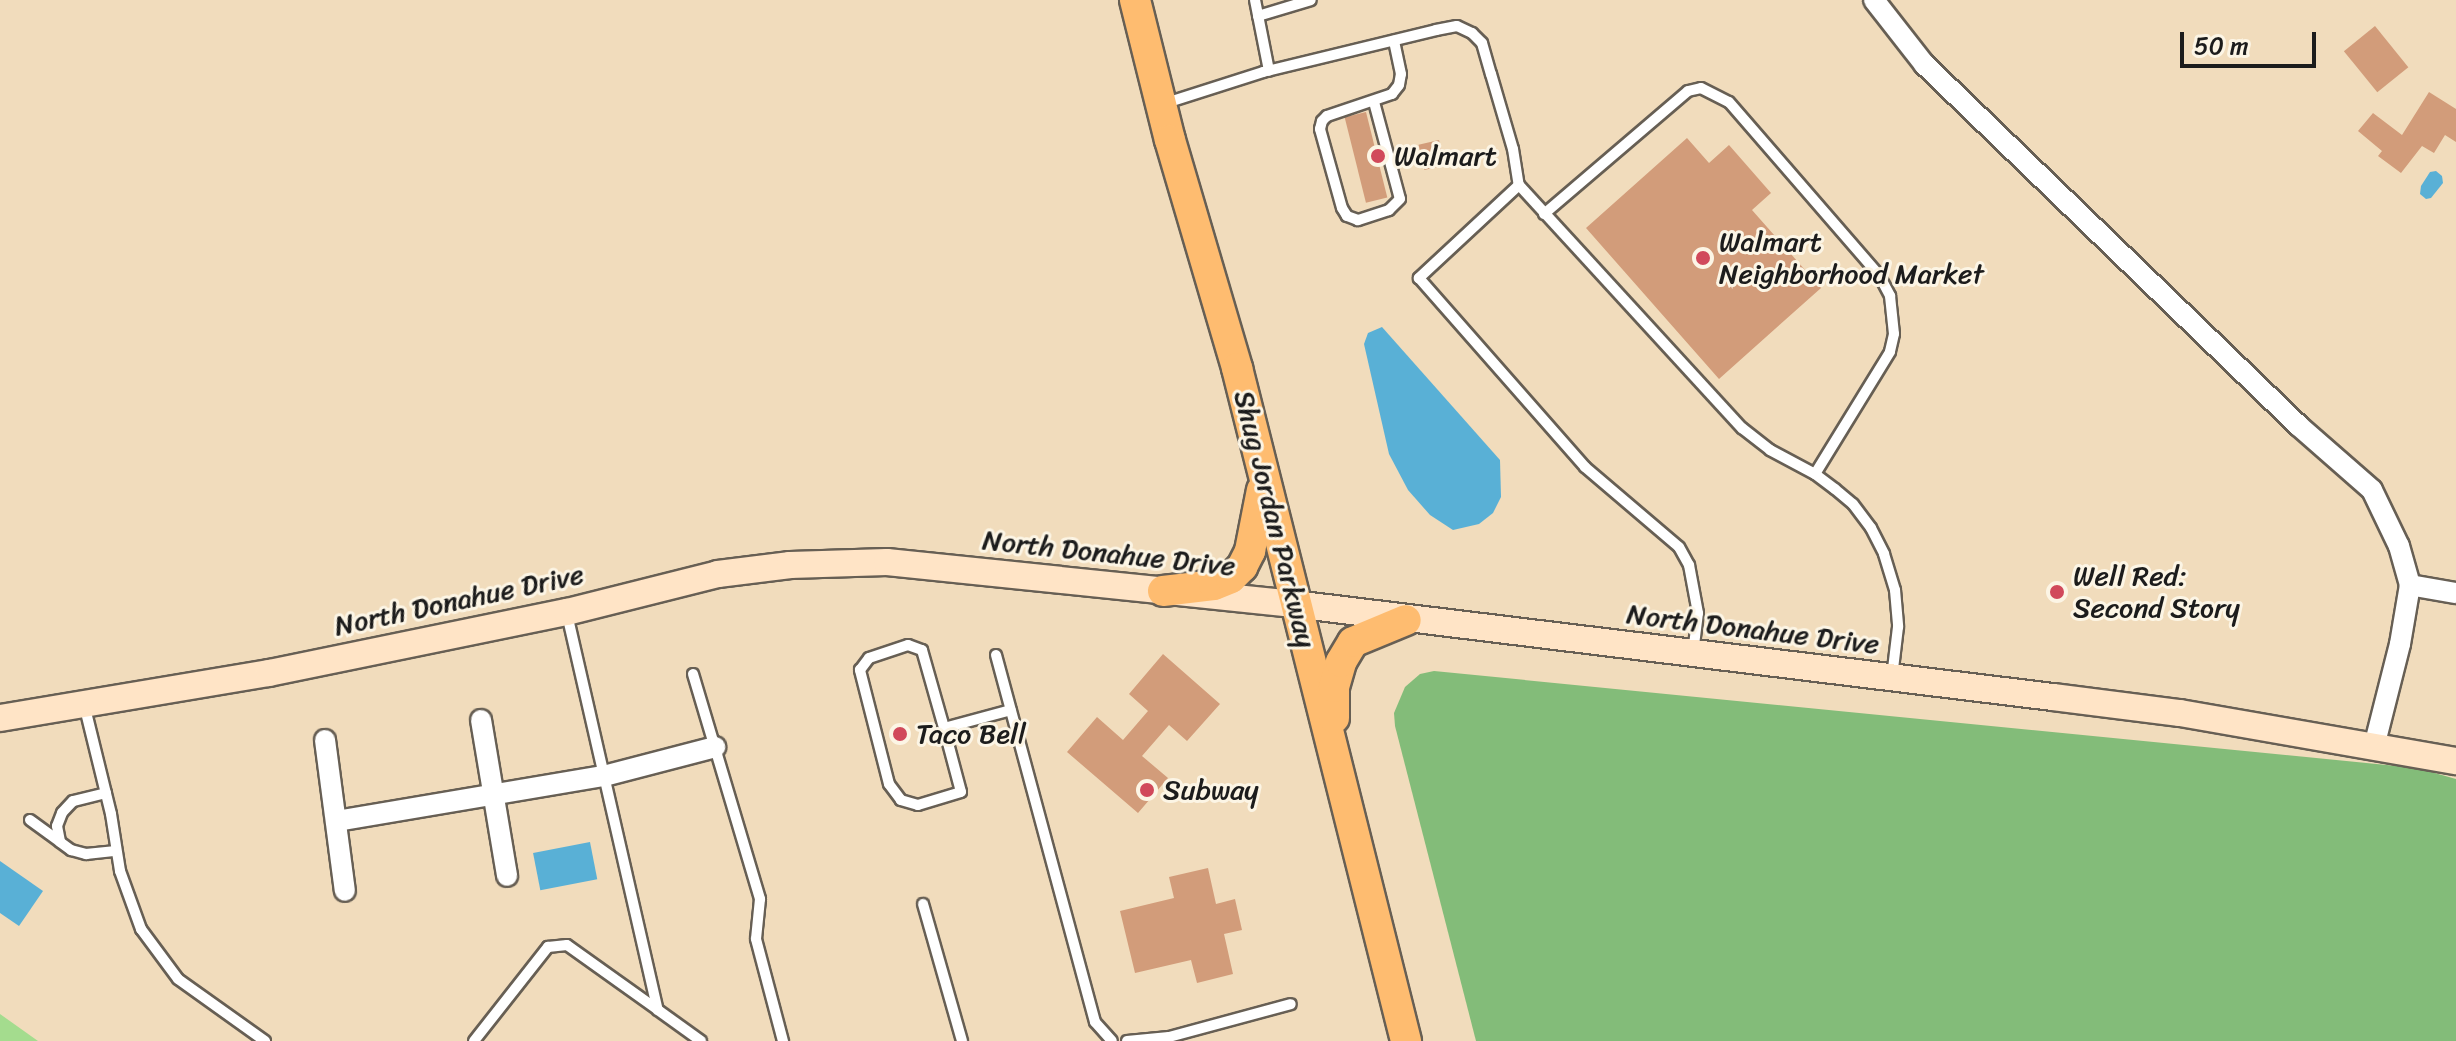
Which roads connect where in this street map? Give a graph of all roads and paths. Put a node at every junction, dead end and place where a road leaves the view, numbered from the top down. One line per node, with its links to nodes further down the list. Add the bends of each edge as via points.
1 (1135, 0): 9 (main road, Shug Jordan Parkway)
2 (1255, 0): 5 (lane)
3 (1311, 0): 5 (lane)
4 (1874, 0): 14 (street, via 1924,64 2372,490 2399,546)
5 (1258, 16): 7 (lane)
6 (1394, 41): 7 (lane); 8 (lane, via 1399,85); 10 (lane, via 1457,26 1482,43)
7 (1269, 71): 9 (lane)
8 (1374, 102): 8 (lane, via 1400,199 1389,210 1358,220 1342,208 1320,129 1327,116)
9 (1161, 104): 13 (main road, Shug Jordan Parkway)
10 (1519, 185): 11 (lane); 20 (lane, via 1419,278 1585,467 1679,547 1689,565 1698,613)
11 (1544, 214): 12 (lane, via 1742,428); 12 (lane, via 1688,91 1701,88 1729,102 1879,275 1890,296 1890,352)
12 (1815, 474): 23 (lane, via 1853,504 1884,554 1895,590 1898,627)
13 (1264, 480): 15 (main road, via 1242,567 1214,585); 17 (main road, Shug Jordan Parkway)
14 (2410, 585): 16 (street); 31 (street)
15 (1163, 591): 17 (street, North Donahue Drive); 18 (street, North Donahue Drive, via 887,562 790,565 718,574)
16 (2456, 593)
17 (1294, 604): 19 (street, North Donahue Drive); 32 (main road, Shug Jordan Parkway)
18 (567, 612): 24 (street, North Donahue Drive, via 269,673); 34 (lane)
19 (1406, 620): 20 (street, North Donahue Drive); 32 (main road, via 1353,642 1341,662 1334,687)
20 (1693, 653): 23 (street, North Donahue Drive)
21 (996, 655): 25 (lane)
22 (693, 674): 30 (lane)
23 (1892, 679): 31 (street, North Donahue Drive, via 2180,713)
24 (84, 704): 26 (street, North Donahue Drive); 35 (lane)
25 (1011, 710): 28 (lane); 52 (lane, via 1095,1022)
26 (0, 718)
27 (481, 720): 36 (street)
28 (944, 728): 28 (lane, via 922,650 908,645 869,658 860,670 889,784 901,800 918,805 961,792)
29 (325, 740): 38 (street)
30 (715, 747): 34 (street); 50 (lane, via 760,899 756,939)
31 (2374, 747): 33 (street, North Donahue Drive)
32 (1333, 748): 54 (main road, Shug Jordan Parkway)
33 (2456, 761)
34 (604, 776): 36 (street); 45 (lane)
35 (106, 793): 39 (lane, via 73,801 57,826); 40 (lane)
36 (492, 795): 38 (street); 41 (street)
37 (30, 820): 39 (lane)
38 (337, 821): 42 (street)
39 (60, 842): 40 (lane, via 86,854)
40 (116, 851): 47 (lane, via 141,929 178,979)
41 (507, 876)
42 (345, 891)
43 (923, 904): 51 (lane)
44 (1291, 1004): 46 (lane)
45 (658, 1010): 48 (lane, via 567,945 548,947); 49 (lane)
46 (1170, 1039): 53 (lane)
47 (265, 1041)
48 (474, 1041)
49 (701, 1041)
50 (783, 1041)
51 (962, 1041)
52 (1112, 1041)
53 (1127, 1041)
54 (1406, 1041)

